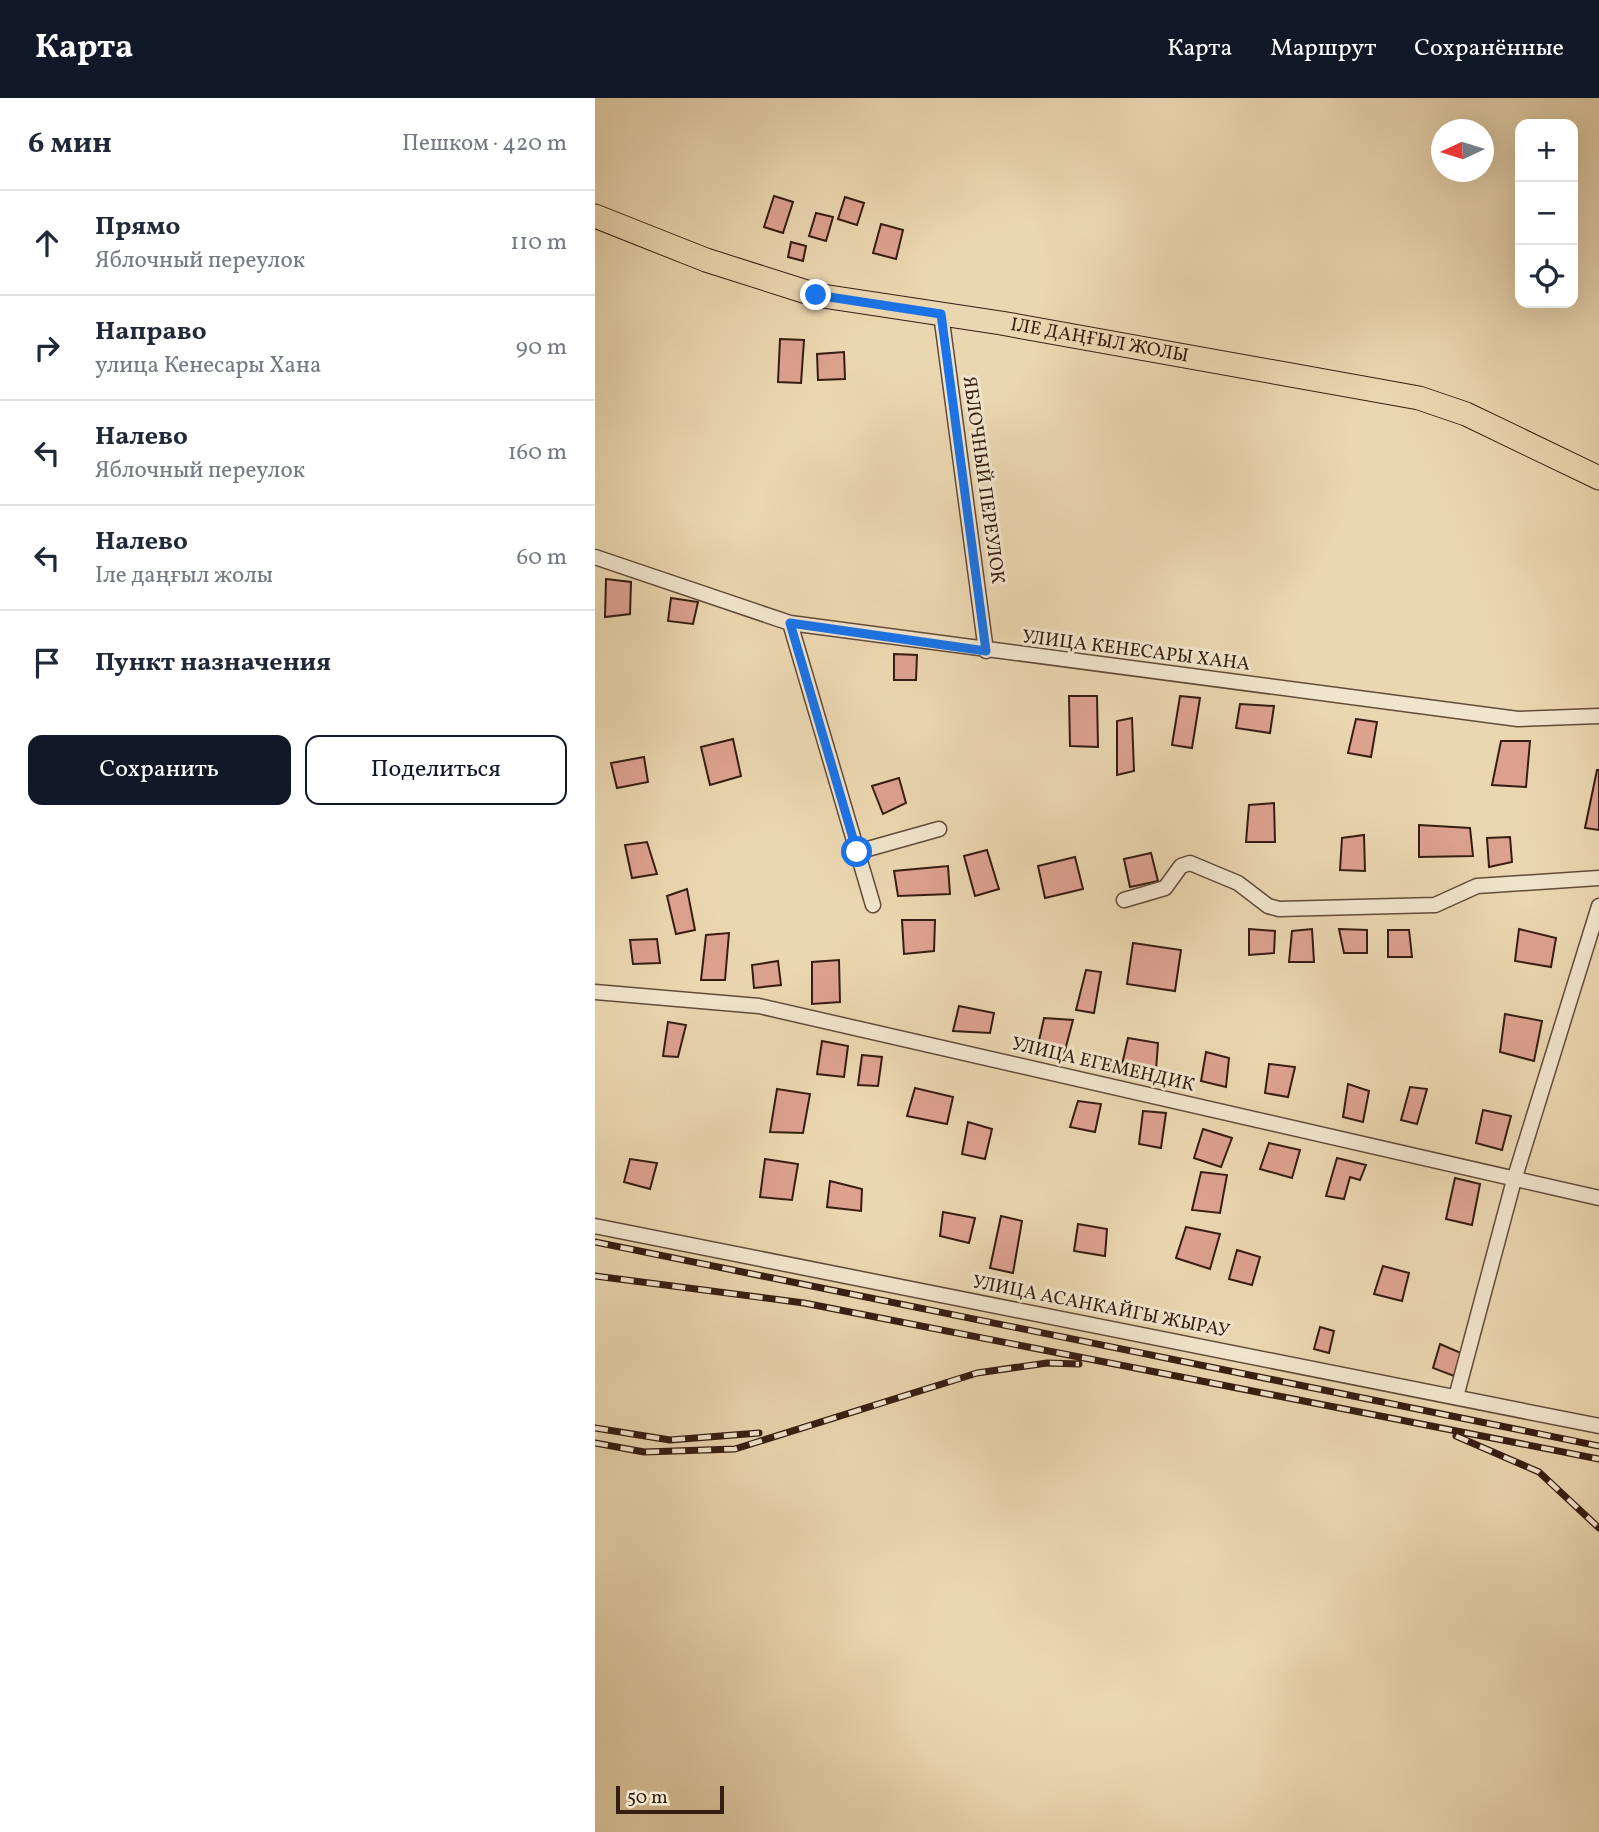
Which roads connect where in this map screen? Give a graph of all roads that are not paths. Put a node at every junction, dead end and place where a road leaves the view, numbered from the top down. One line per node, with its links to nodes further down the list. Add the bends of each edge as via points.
1 (595, 216): 2 (main road, ІЛЕ ДАҢҒЫЛ ЖОЛЫ, via 706,260 816,295)
2 (941, 314): 3 (main road, ІЛЕ ДАҢҒЫЛ ЖОЛЫ, via 1419,398 1466,414); 6 (street, ЯБЛОЧНЫЙ ПЕРЕУЛОК)
3 (1599, 478)
4 (595, 557): 5 (street, УЛИЦА КЕНЕСАРЫ ХАНА)
5 (790, 623): 6 (street, УЛИЦА КЕНЕСАРЫ ХАНА); 9 (street)
6 (986, 651): 7 (street, УЛИЦА КЕНЕСАРЫ ХАНА, via 1518,719)
7 (1599, 716)
8 (939, 829): 9 (street)
9 (857, 852): 12 (street)
10 (1599, 878): 11 (street, via 1477,886 1436,905 1279,909 1238,883 1190,863 1181,866 1165,888)
11 (1124, 900)
12 (873, 905)
13 (1599, 906): 15 (street)
14 (595, 992): 15 (street, УЛИЦА ЕГЕМЕНДИК, via 759,1006)
15 (1514, 1180): 16 (street, УЛИЦА ЕГЕМЕНДИК); 18 (street)
16 (1599, 1199)
17 (595, 1226): 18 (street, УЛИЦА АСАНКАЙГЫ ЖЫРАУ)
18 (1456, 1397): 19 (street, УЛИЦА АСАНКАЙГЫ ЖЫРАУ)
19 (1599, 1426)

